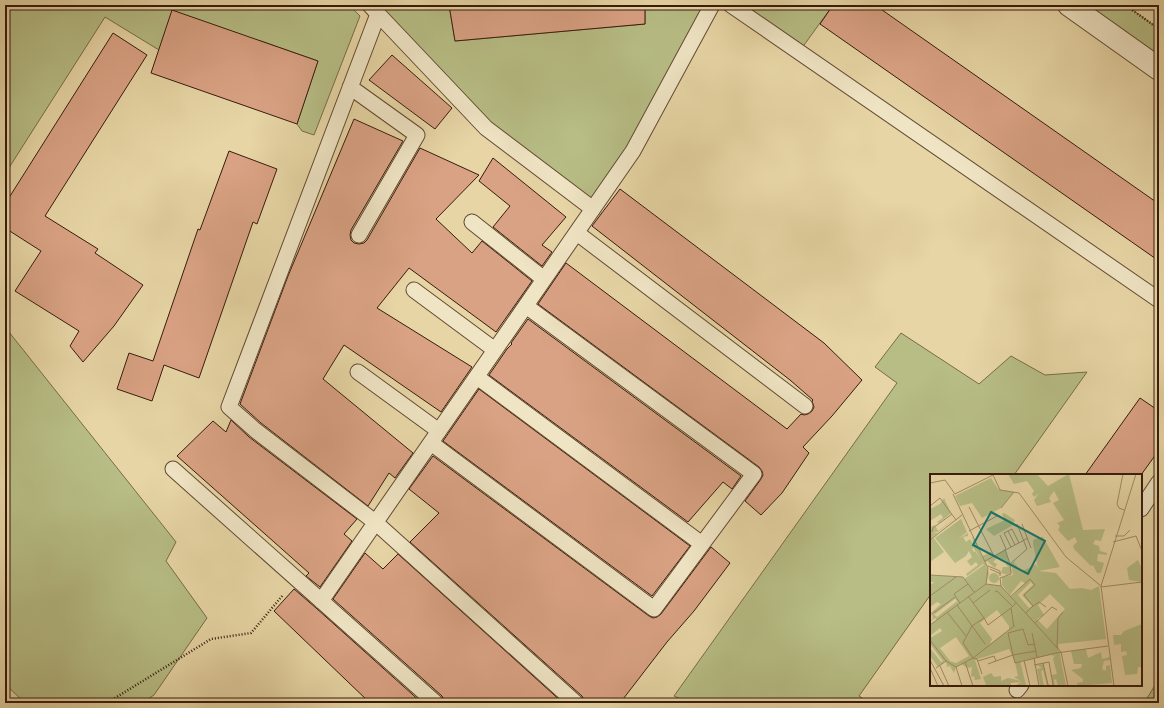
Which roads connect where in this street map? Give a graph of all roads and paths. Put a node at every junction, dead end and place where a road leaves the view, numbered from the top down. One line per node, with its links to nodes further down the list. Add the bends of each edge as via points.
1 (712, 5): 9 (lane, via 633,151)
2 (731, 5): 15 (lane)
3 (1068, 5): 7 (street)
4 (1126, 5): 6 (path)
5 (374, 9): 8 (lane); 9 (lane, via 486,128)
6 (1159, 29)
7 (1159, 69)
8 (350, 87): 12 (lane, via 417,135); 25 (lane, via 228,407)
9 (593, 209): 11 (lane)
10 (472, 222): 13 (lane)
11 (577, 233): 13 (lane); 20 (lane)
12 (358, 235)
13 (544, 279): 16 (lane)
14 (414, 290): 17 (lane)
15 (1159, 300)
16 (526, 306): 17 (lane); 26 (lane, via 754,474)
17 (495, 350): 19 (lane)
18 (358, 372): 21 (lane)
19 (477, 377): 21 (lane); 26 (lane)
20 (805, 406)
21 (435, 437): 25 (lane); 26 (lane, via 654,609)
22 (173, 469): 27 (lane)
23 (1159, 482): 24 (lane)
24 (1142, 508)
25 (375, 522): 27 (lane); 30 (lane)
26 (702, 544)
27 (321, 601): 28 (path, via 286,591 251,633 211,638); 29 (lane)
28 (107, 703)
29 (436, 703)
30 (576, 703)

